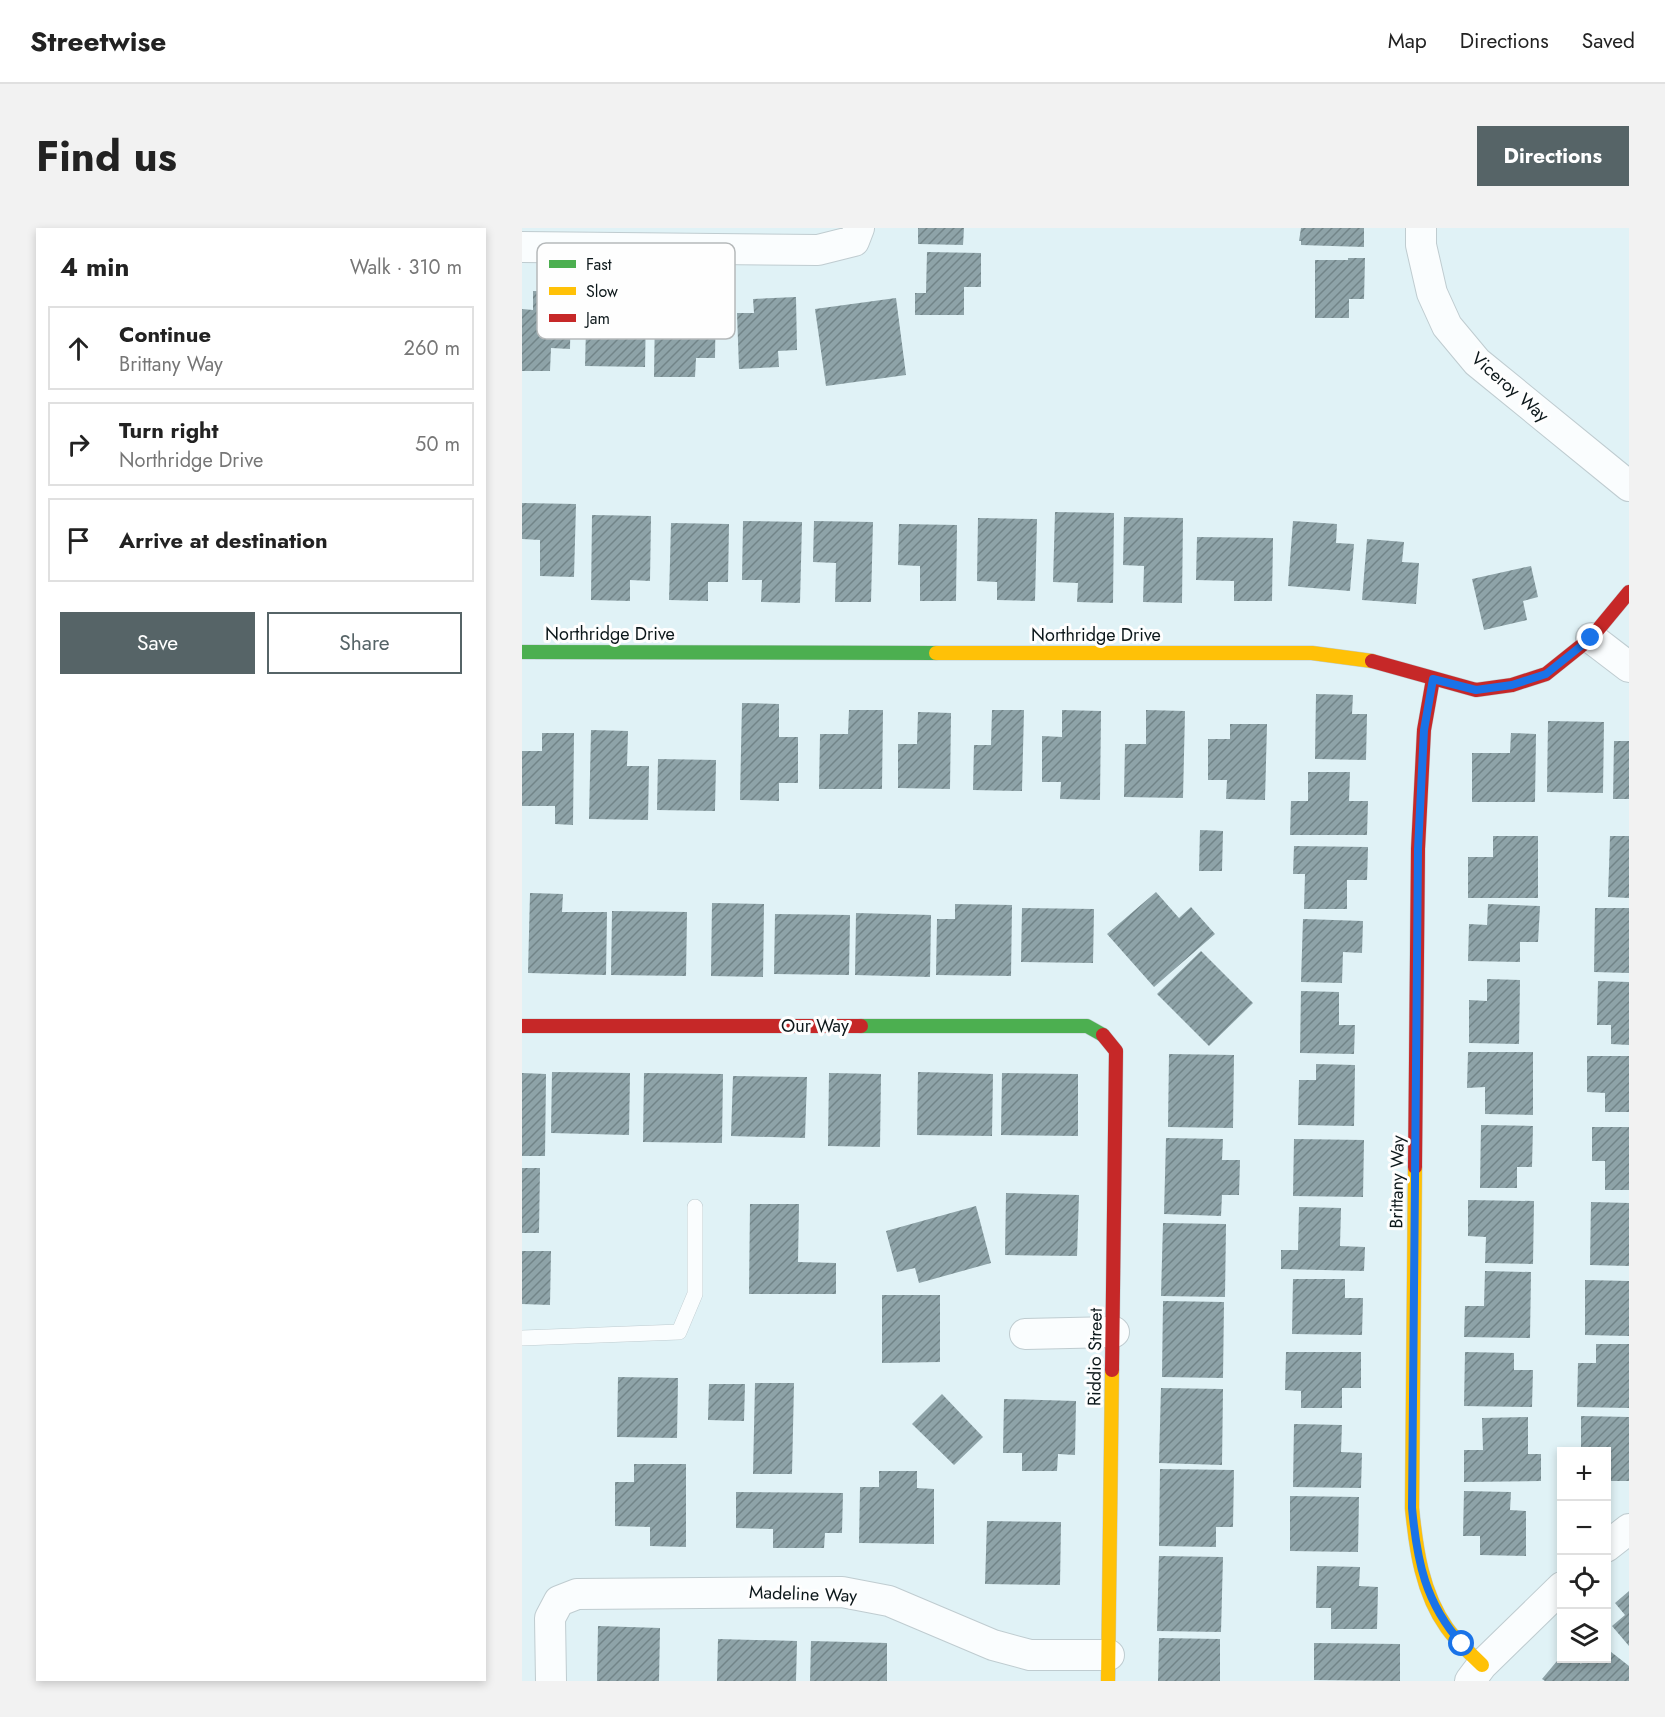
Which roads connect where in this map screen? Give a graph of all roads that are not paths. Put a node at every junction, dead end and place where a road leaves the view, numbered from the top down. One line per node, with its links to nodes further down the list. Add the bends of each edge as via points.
1 (859, 228): 7 (street, via 854,241 818,250)
2 (1421, 228): 9 (street, Viceroy Way, via 1432,293 1447,326 1477,362)
3 (568, 238): 4 (street); 5 (street)
4 (542, 243)
5 (672, 243)
6 (537, 244): 8 (street)
7 (735, 246)
8 (522, 247)
9 (1629, 486)
10 (1629, 592): 11 (street, Northridge Drive)
11 (1591, 638): 13 (street); 14 (street, Northridge Drive, via 1546,674 1512,685 1476,690)
12 (522, 652): 14 (street, Northridge Drive, via 1312,653 1368,660)
13 (1629, 667)
14 (1433, 679): 25 (street, Brittany Way, via 1424,730 1418,849 1412,1508 1416,1548 1428,1591)
15 (522, 1026): 16 (street, Our Way, via 1087,1026)
16 (1106, 1036): 18 (street, Riddio Street, via 1116,1050)
17 (695, 1207): 20 (lane, via 695,1294 679,1332)
18 (1114, 1332): 19 (street); 24 (street, Riddio Street)
19 (1025, 1334)
20 (522, 1338)
21 (1629, 1528): 22 (street)
22 (1611, 1543)
23 (1557, 1592): 25 (street)
24 (1108, 1668): 26 (street, Madeline Way, via 993,1645 890,1601 842,1592 577,1594 559,1601 550,1618)
25 (1476, 1673)
26 (551, 1681)

